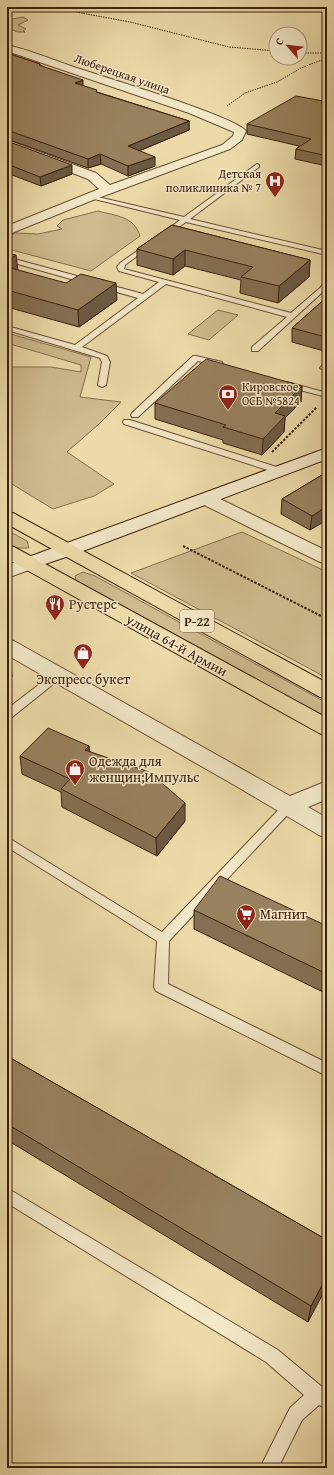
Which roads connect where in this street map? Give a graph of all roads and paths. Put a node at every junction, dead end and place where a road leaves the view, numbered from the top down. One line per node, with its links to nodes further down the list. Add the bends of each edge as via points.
1 (49, 7): 3 (path)
2 (108, 7): 3 (path)
3 (80, 13): 5 (path, via 130,22 229,47)
4 (7, 48): 9 (street, Люберецкая улица)
5 (268, 50)
6 (308, 53): 7 (path)
7 (327, 53)
8 (327, 58): 9 (path, via 277,82 245,93)
9 (210, 118): 12 (street, Люберецкая улица, via 240,131 238,138 226,147)
10 (7, 144): 12 (street, via 92,176)
11 (257, 166): 14 (lane)
12 (108, 190): 13 (street)
13 (89, 197): 14 (lane); 15 (street)
14 (183, 219): 16 (lane); 18 (lane, via 120,267 121,270)
15 (7, 231)
16 (327, 253)
17 (7, 260): 20 (lane)
18 (164, 282): 20 (lane); 21 (lane)
19 (327, 283): 21 (lane)
20 (144, 297): 23 (lane)
21 (292, 316): 24 (lane)
22 (7, 328): 23 (lane)
23 (76, 348): 27 (lane, via 106,359)
24 (255, 349)
25 (226, 366): 30 (lane, via 196,358)
26 (279, 381): 28 (lane)
27 (102, 386)
28 (327, 395)
29 (321, 403): 33 (path)
30 (135, 415)
31 (127, 422): 33 (lane)
32 (327, 453): 34 (street)
33 (260, 464): 34 (lane)
34 (280, 471): 35 (street)
35 (206, 499): 38 (street); 40 (street)
36 (7, 517): 38 (highway, Р-22)
37 (183, 546): 43 (path)
38 (68, 550): 41 (street); 46 (highway, Р-22)
39 (7, 551): 41 (highway, улица 64-й Армии / Р-22)
40 (327, 558)
41 (30, 563): 42 (street); 48 (highway, улица 64-й Армии / Р-22)
42 (7, 572)
43 (327, 619)
44 (7, 646): 45 (street)
45 (58, 675): 47 (lane); 50 (street)
46 (327, 692)
47 (7, 715)
48 (327, 728)
49 (327, 789): 50 (street)
50 (289, 806): 51 (street); 53 (lane)
51 (327, 829)
52 (7, 841): 53 (lane)
53 (163, 939): 54 (lane, via 161,987)
54 (327, 1070)
55 (7, 1195): 56 (lane, via 272,1356)
56 (322, 1398): 57 (lane, via 296,1414)
57 (269, 1468)

